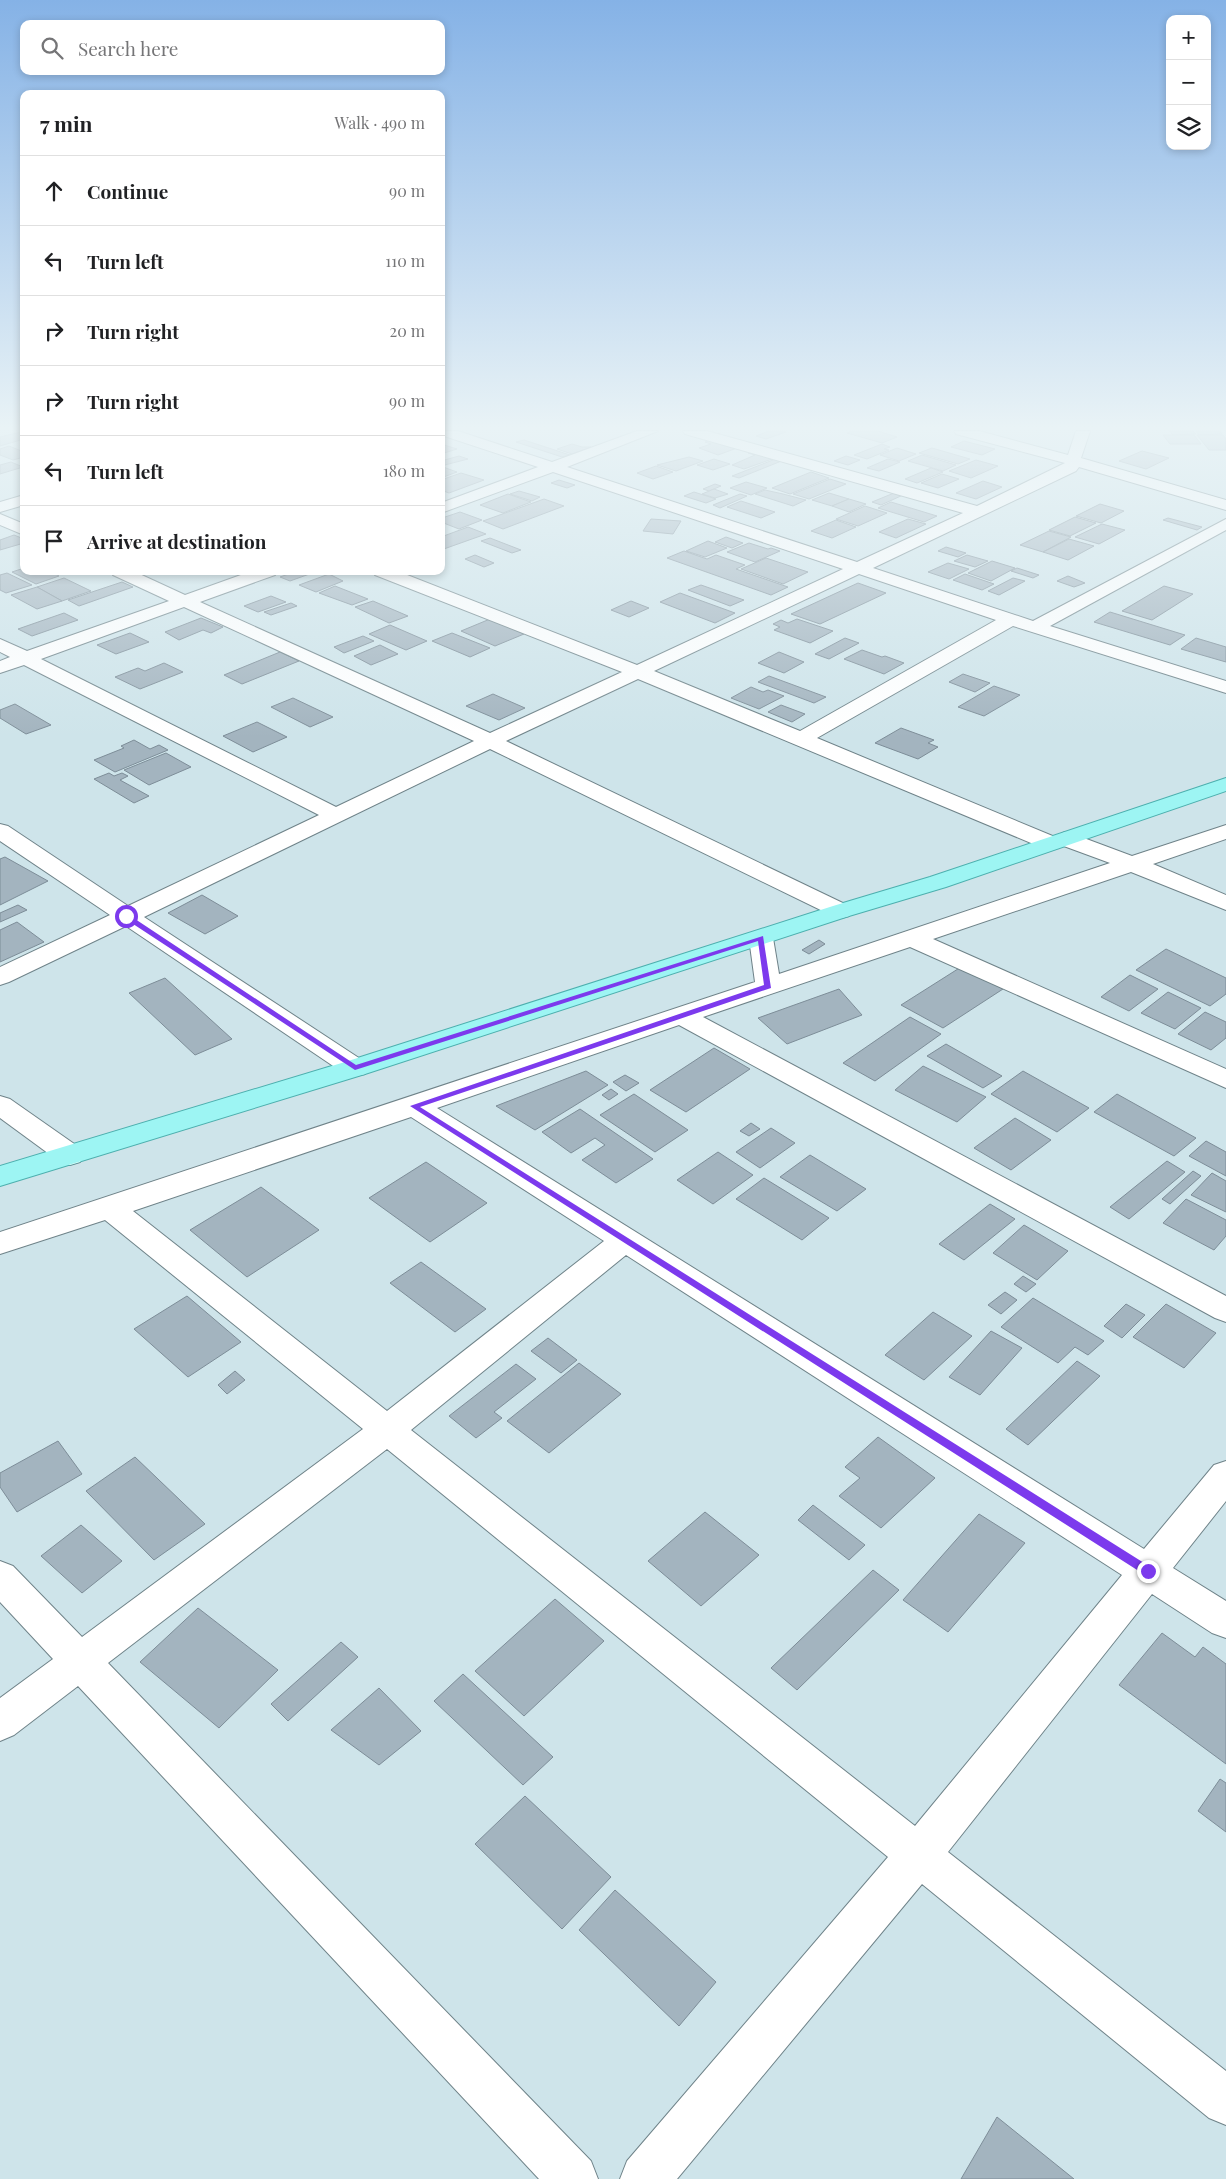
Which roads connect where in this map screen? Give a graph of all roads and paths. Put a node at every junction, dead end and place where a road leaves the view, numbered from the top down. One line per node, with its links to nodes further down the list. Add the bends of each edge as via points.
1 (753, 533): 4 (street)
2 (935, 533): 4 (street)
3 (1210, 533): 10 (street)
4 (861, 568): 9 (street); 14 (street)
5 (128, 575): 8 (street)
6 (258, 575): 8 (street)
7 (391, 575): 14 (street)
8 (188, 601): 12 (street); 17 (street)
9 (1011, 619): 10 (street); 16 (street)
10 (1035, 627): 15 (street)
11 (0, 645): 12 (street)
12 (25, 658): 13 (street); 19 (street)
13 (0, 667)
14 (639, 672): 16 (street); 17 (street)
15 (1226, 687)
16 (801, 739): 22 (street)
17 (490, 741): 19 (street); 25 (street)
18 (1226, 784): 22 (main road)
19 (336, 816): 26 (street)
20 (0, 831): 26 (street)
21 (1226, 832): 23 (street)
22 (1058, 841): 23 (street); 25 (main road)
23 (1132, 864): 24 (street); 28 (street)
24 (1226, 903)
25 (841, 911): 27 (main road)
26 (126, 916): 29 (street); 32 (street)
27 (761, 938): 30 (street); 32 (main road)
28 (911, 938): 30 (street); 33 (street)
29 (0, 977)
30 (768, 986): 31 (street)
31 (681, 1016): 35 (street); 41 (street)
32 (355, 1068): 36 (main road)
33 (1226, 1079)
34 (0, 1105): 36 (street)
35 (414, 1106): 38 (street); 39 (street)
36 (70, 1155): 37 (main road)
37 (0, 1176)
38 (110, 1208): 40 (street); 42 (street)
39 (625, 1240): 42 (street); 44 (street)
40 (0, 1243)
41 (1226, 1310)
42 (387, 1430): 47 (street); 49 (street)
43 (1226, 1475): 44 (street)
44 (1148, 1571): 46 (street); 49 (street)
45 (0, 1577): 47 (street)
46 (1226, 1621)
47 (81, 1661): 48 (street); 51 (street)
48 (0, 1722)
49 (918, 1855): 50 (street); 52 (street)
50 (1226, 2102)
51 (573, 2179)
52 (645, 2179)

